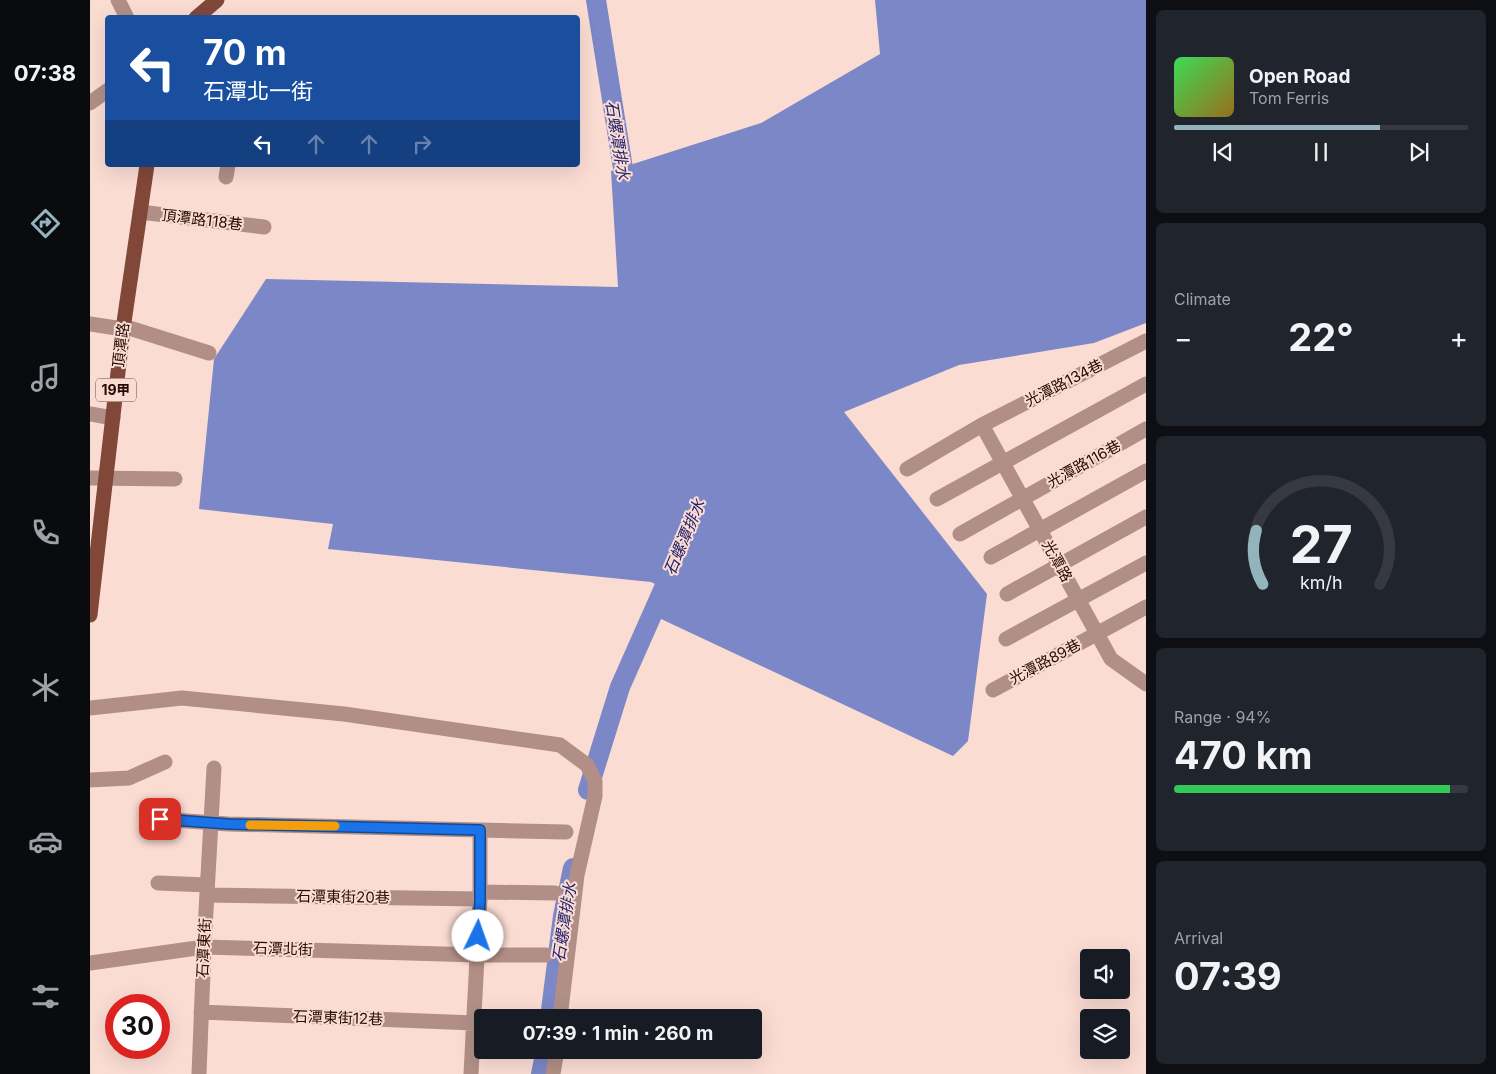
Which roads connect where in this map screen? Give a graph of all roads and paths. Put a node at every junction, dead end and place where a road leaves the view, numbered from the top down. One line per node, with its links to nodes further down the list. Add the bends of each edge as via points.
1 (118, 0): 3 (street)
2 (217, 0): 4 (main road)
3 (126, 15)
4 (200, 15)
5 (105, 92): 6 (street)
6 (90, 103)
7 (147, 167): 8 (main road, 頂潭路 / 19甲)
8 (140, 212): 9 (street, 頂潭路118巷); 11 (main road, 頂潭路 / 19甲)
9 (264, 227)
10 (90, 324): 11 (street)
11 (123, 328): 13 (street); 16 (main road, 頂潭路 / 19甲)
12 (1146, 341): 17 (street, 光潭路134巷)
13 (209, 353)
14 (1146, 384): 19 (street)
15 (90, 414): 16 (street)
16 (113, 418): 24 (main road, 頂潭路 / 19甲)
17 (982, 426): 19 (street, 光潭路); 20 (street, 光潭路134巷)
18 (1146, 429): 26 (street, 光潭路116巷)
19 (1002, 463): 25 (street); 26 (street, 光潭路)
20 (907, 469)
21 (1146, 471): 28 (street)
22 (90, 478): 24 (street)
23 (174, 479): 24 (street)
24 (106, 480): 36 (main road, 頂潭路 / 19甲)
25 (937, 499)
26 (1022, 499): 28 (street, 光潭路); 29 (street, 光潭路116巷)
27 (1146, 517): 32 (street)
28 (1039, 530): 30 (street); 32 (street, 光潭路)
29 (960, 534)
30 (991, 557)
31 (1146, 563): 34 (street)
32 (1059, 565): 33 (street); 34 (street, 光潭路)
33 (1007, 594)
34 (1078, 600): 37 (street, 光潭路); 38 (street)
35 (1146, 607): 37 (street, 光潭路89巷)
36 (90, 615)
37 (1097, 634): 39 (street, 光潭路, via 1111,659); 40 (street, 光潭路89巷)
38 (1006, 639)
39 (1146, 684)
40 (994, 690)
41 (90, 708): 58 (street, via 182,698 344,714 560,745 587,765 595,781 595,796 577,875)
42 (165, 762): 44 (street, via 129,778)
43 (214, 768): 46 (street, 石潭東街)
44 (90, 780)
45 (160, 819): 46 (street)
46 (211, 823): 47 (street); 50 (street, 石潭東街)
47 (480, 830): 48 (street); 52 (street)
48 (566, 832)
49 (158, 883): 50 (street, 石潭東街20巷)
50 (207, 890): 52 (street, 石潭東街20巷); 53 (street, 石潭東街)
51 (555, 893): 52 (street, 石潭東街20巷)
52 (480, 896): 54 (street)
53 (204, 947): 54 (street, 石潭北街); 56 (street, 石潭北街); 59 (street, 石潭東街)
54 (477, 955): 55 (street, 石潭北街); 57 (street)
55 (546, 955)
56 (90, 963)
57 (477, 1009)
58 (561, 1009)
59 (201, 1012): 60 (street, 石潭東街12巷); 63 (street, 石潭東街)
60 (474, 1021)
61 (474, 1048): 64 (street)
62 (556, 1059): 65 (street)
63 (199, 1074)
64 (471, 1074)
65 (553, 1074)

